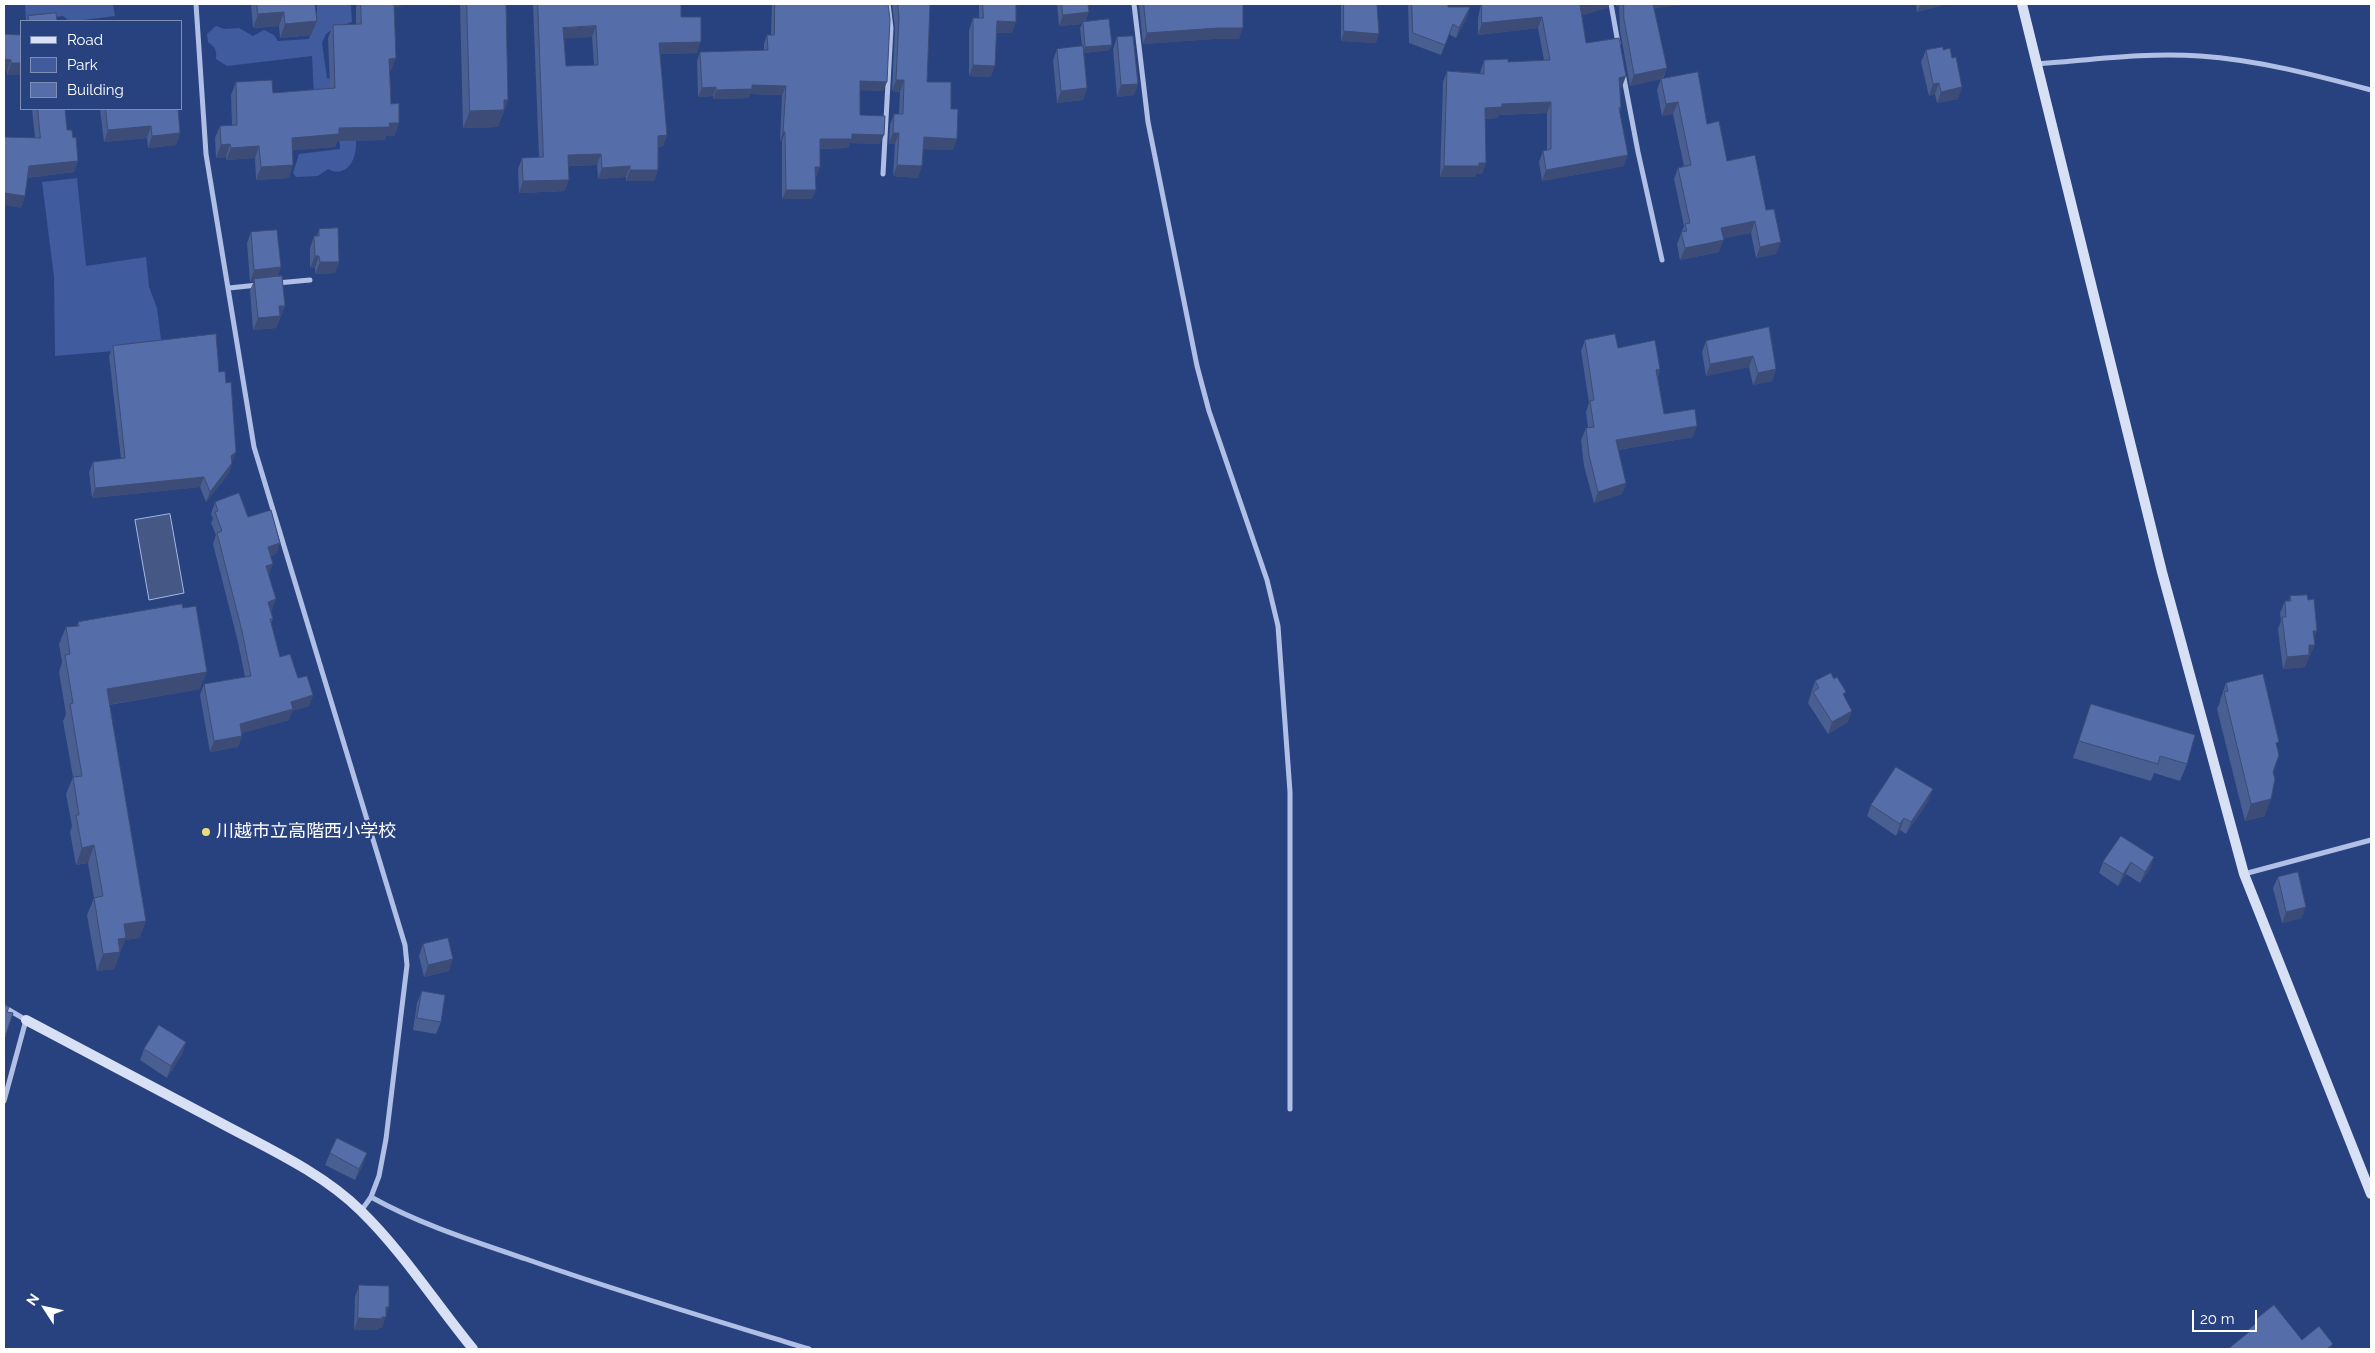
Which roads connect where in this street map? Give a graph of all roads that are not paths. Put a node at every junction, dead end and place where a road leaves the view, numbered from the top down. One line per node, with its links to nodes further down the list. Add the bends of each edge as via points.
1 (196, 4): 15 (street, via 206,154)
2 (888, 4): 10 (street, via 890,28)
3 (1134, 4): 21 (street, via 1148,122 1197,366 1208,411 1267,580 1278,626 1290,792)
4 (1611, 4): 6 (street)
5 (2022, 4): 8 (street)
6 (1620, 54)
7 (1622, 64): 11 (street)
8 (2036, 64): 9 (street, via 2156,55 2201,56 2288,68); 17 (street, via 2162,572)
9 (2371, 90)
10 (883, 174)
11 (1662, 260)
12 (310, 280): 13 (street)
13 (274, 284)
14 (265, 285): 15 (street)
15 (229, 288): 23 (street, via 254,447 405,944 407,965 386,1139)
16 (2371, 840): 17 (street)
17 (2244, 874): 22 (street)
18 (4, 1007): 19 (street)
19 (26, 1020): 20 (street); 24 (street, via 308,1171)
20 (4, 1102)
21 (1290, 1110)
22 (2371, 1194)
23 (371, 1197): 24 (street); 26 (street, via 394,1210 496,1249)
24 (361, 1211): 25 (street)
25 (473, 1349)
26 (809, 1349)

